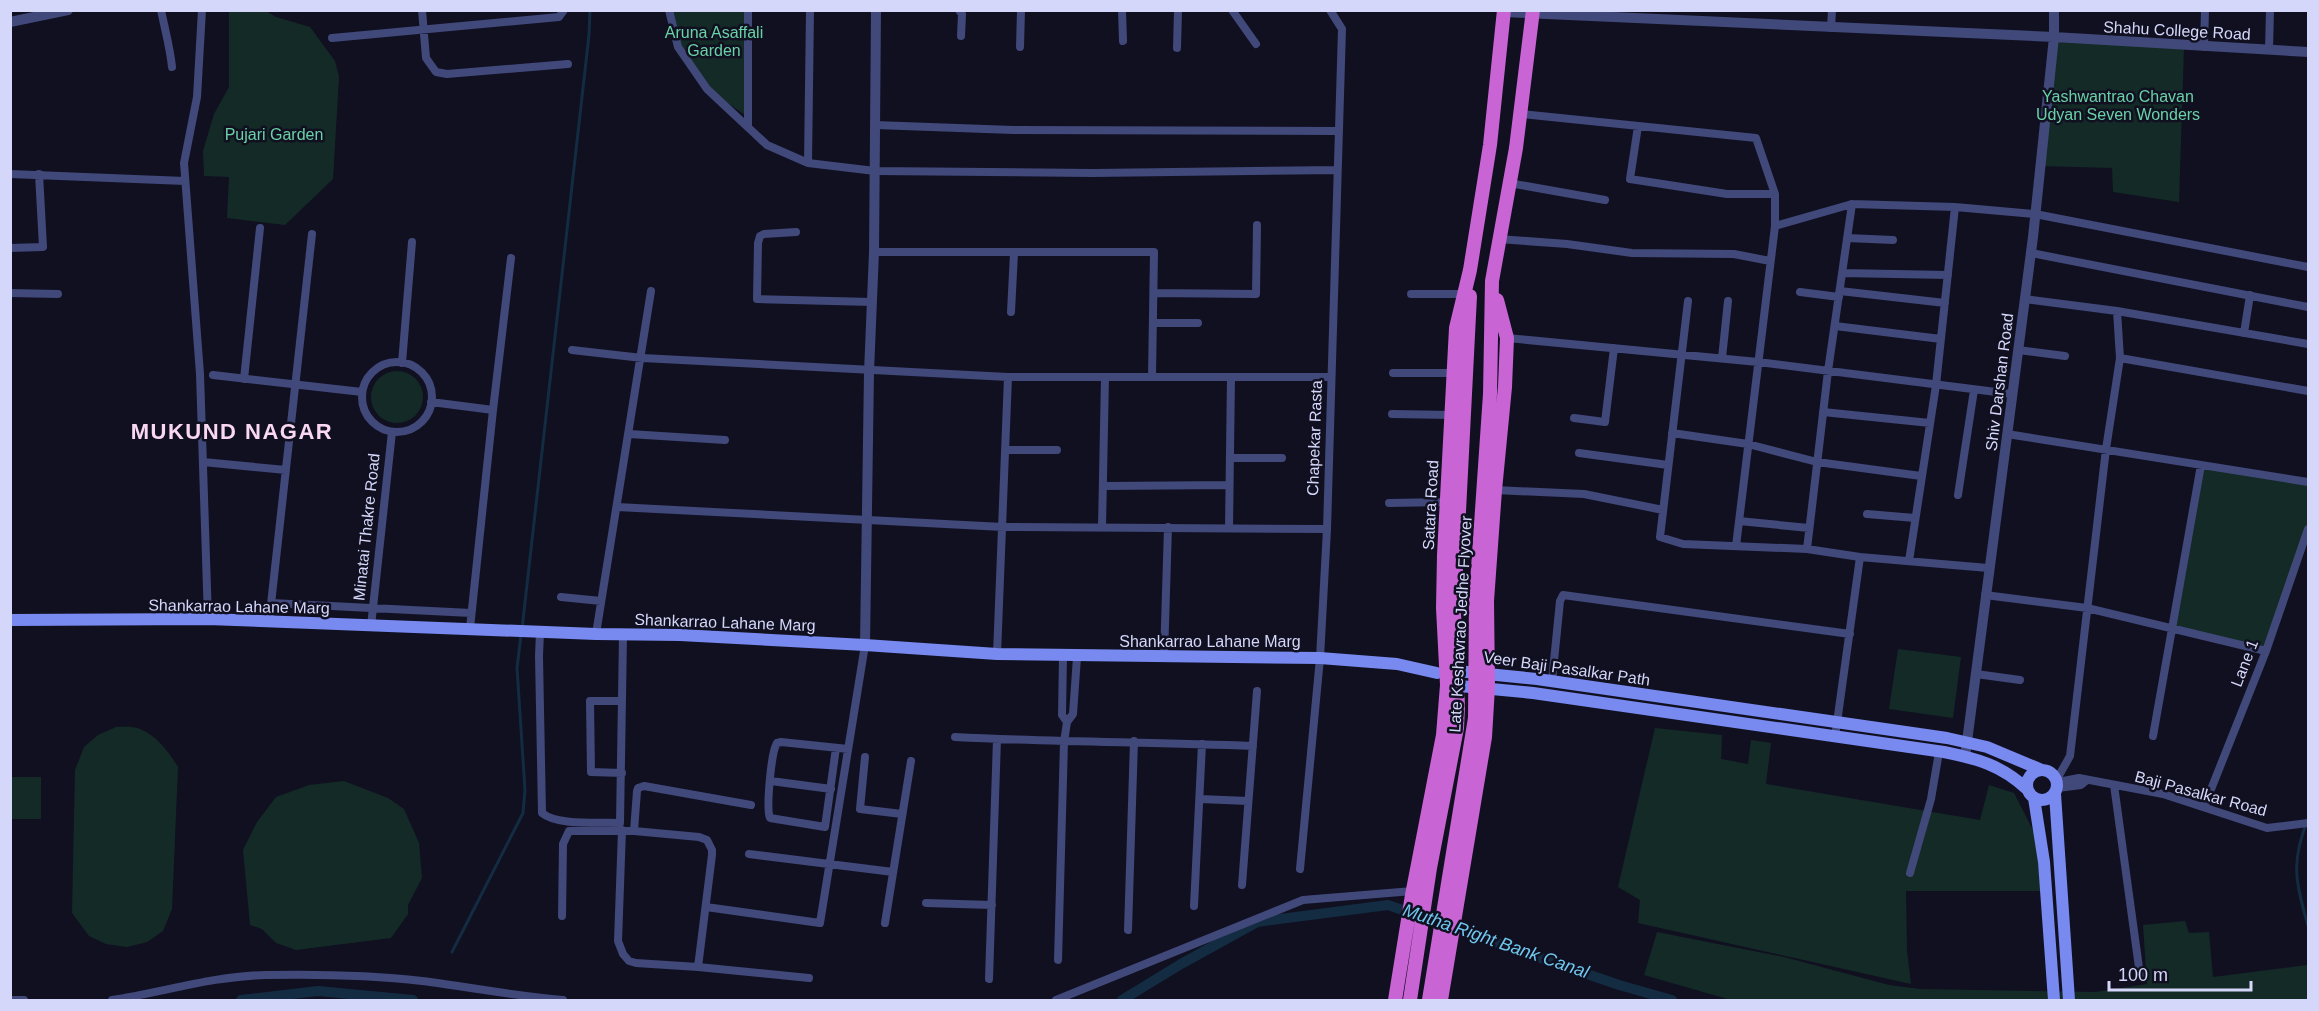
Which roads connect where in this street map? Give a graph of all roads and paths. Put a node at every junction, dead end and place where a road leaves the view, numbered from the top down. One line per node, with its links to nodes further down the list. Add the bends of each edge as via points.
1 (161, 10): 36 (street)
2 (202, 10): 47 (street, via 201,63 184,163)
3 (422, 10): 24 (street)
4 (564, 10): 24 (street, via 559,17)
5 (669, 10): 40 (street, via 678,47 706,90)
6 (748, 10): 40 (street)
7 (810, 10): 42 (street)
8 (876, 10): 38 (street)
9 (959, 10): 25 (street)
10 (1021, 10): 31 (street)
11 (1122, 10): 28 (street)
12 (1178, 10): 32 (street)
13 (1233, 10): 29 (street)
14 (1330, 10): 41 (street, Chapekar Rasta, via 1342,29)
15 (1832, 10): 23 (street)
16 (2054, 10): 26 (street, Shiv Darshan Road)
17 (2205, 10): 30 (street)
18 (2270, 10): 33 (street)
19 (64, 11): 22 (street)
20 (1504, 11): 21 (street, Shahu College Road); 70 (highway, Satara Road, via 1490,145)
21 (1532, 12): 23 (street, Shahu College Road); 37 (highway)
22 (10, 22)
23 (1831, 28): 26 (street, Shahu College Road)
24 (423, 30): 27 (street); 35 (street, via 426,57 436,72)
25 (961, 36)
26 (2054, 37): 30 (street, Shahu College Road); 53 (street, Shiv Darshan Road)
27 (332, 38)
28 (1123, 40)
29 (1256, 44)
30 (2204, 46): 33 (street, Shahu College Road)
31 (1020, 47)
32 (1177, 48)
33 (2269, 50): 34 (street, Shahu College Road)
34 (2308, 52)
35 (568, 64)
36 (172, 67)
37 (1521, 114): 39 (street); 48 (highway)
38 (875, 124): 41 (street, via 1013,130); 44 (street)
39 (1638, 126): 49 (street, via 1756,138); 49 (street, via 1630,179 1727,194)
40 (748, 127): 42 (street, via 767,146)
41 (1338, 131): 43 (street, Chapekar Rasta)
42 (808, 164): 44 (street)
43 (1337, 170): 44 (street); 117 (street, Chapekar Rasta)
44 (875, 171): 64 (street)
45 (10, 174): 46 (street)
46 (39, 174): 47 (street); 63 (street, via 43,247)
47 (185, 181): 144 (street)
48 (1509, 183): 50 (street); 60 (highway)
49 (1775, 194): 55 (street)
50 (1605, 200)
51 (1852, 204): 52 (street); 55 (street); 59 (street)
52 (1955, 207): 53 (street); 72 (street)
53 (2035, 214): 66 (street, Shiv Darshan Road); 69 (street)
54 (1257, 225): 77 (street, via 1256,294)
55 (1775, 226): 68 (street)
56 (260, 228): 118 (street)
57 (796, 232): 86 (street, via 760,236 757,299)
58 (312, 234): 119 (street)
59 (1847, 238): 61 (street); 71 (street)
60 (1498, 239): 68 (street, via 1632,253 1734,254); 73 (highway)
61 (1893, 240)
62 (412, 242): 107 (street)
63 (10, 248)
64 (874, 252): 65 (street); 86 (street)
65 (1014, 253): 77 (street, via 1154,252); 90 (street)
66 (2031, 254): 82 (street); 83 (street, Shiv Darshan Road)
67 (511, 258): 126 (street)
68 (1770, 261): 106 (street)
69 (2308, 267)
70 (1470, 270): 80 (highway, Satara Road); 264 (highway, via 1454,609 1457,728)
71 (1842, 273): 72 (street); 81 (street)
72 (1948, 275): 87 (street)
73 (1491, 281): 95 (highway); 265 (highway, Late Keshavrao Jedhe Flyover, via 1490,394 1476,597 1475,718)
74 (651, 291): 103 (street)
75 (1800, 292): 81 (street)
76 (10, 293): 78 (street)
77 (1154, 293): 91 (street)
78 (58, 294)
79 (1411, 294): 80 (street)
80 (1465, 294): 111 (highway, Satara Road, via 1456,328)
81 (1839, 294): 87 (street); 93 (street)
82 (2250, 295): 88 (street); 94 (street)
83 (2025, 299): 89 (street); 100 (street, Shiv Darshan Road)
84 (1688, 300): 101 (street)
85 (1728, 301): 104 (street)
86 (872, 302): 109 (street)
87 (1945, 303): 96 (street)
88 (2308, 307)
89 (2117, 311): 94 (street); 105 (street)
90 (1011, 312)
91 (1153, 323): 92 (street); 113 (street)
92 (1198, 323)
93 (1835, 326): 96 (street); 108 (street)
94 (2244, 333): 97 (street)
95 (1507, 338): 98 (street); 153 (highway)
96 (1941, 339): 120 (street)
97 (2308, 344)
98 (1614, 348): 101 (street); 130 (street, via 1605,422)
99 (572, 350): 103 (street)
100 (2018, 350): 102 (street); 124 (street, Shiv Darshan Road)
101 (1681, 354): 104 (street); 133 (street)
102 (2065, 356)
103 (642, 358): 109 (street); 134 (street)
104 (1722, 358): 106 (street)
105 (2120, 358): 122 (street); 138 (street)
106 (1758, 362): 108 (street); 137 (street)
107 (402, 363): 123 (street, via 376,369); 125 (street, via 425,376)
108 (1828, 371): 120 (street); 127 (street)
109 (869, 372): 114 (street); 161 (street)
110 (1393, 373): 111 (street)
111 (1454, 373): 129 (highway, Satara Road)
112 (213, 375): 118 (street)
113 (1152, 376): 115 (street); 116 (street)
114 (1008, 377): 115 (street); 139 (street)
115 (1105, 377): 152 (street)
116 (1231, 377): 117 (street); 142 (street)
117 (1331, 377): 169 (street, Chapekar Rasta)
118 (244, 379): 119 (street)
119 (295, 385): 123 (street); 148 (street)
120 (1936, 385): 121 (street); 131 (street)
121 (1974, 390): 124 (street); 154 (street)
122 (2308, 391)
123 (362, 392): 132 (street, via 369,418 379,428)
124 (2012, 394): 135 (street, Shiv Darshan Road)
125 (431, 402): 126 (street); 132 (street, via 418,425)
126 (493, 410): 181 (street)
127 (1823, 412): 131 (street); 145 (street)
128 (1392, 414): 129 (street)
129 (1452, 415): 155 (highway, Satara Road)
130 (1574, 418)
131 (1930, 423): 149 (street)
132 (392, 432): 179 (street, Minatai Thakre Road)
133 (1672, 433): 137 (street); 146 (street)
134 (629, 434): 136 (street); 157 (street)
135 (2007, 434): 138 (street); 174 (street, Shiv Darshan Road)
136 (725, 440)
137 (1748, 444): 145 (street); 162 (street)
138 (2106, 449): 147 (street); 180 (street)
139 (1005, 450): 140 (street); 163 (street)
140 (1058, 450)
141 (1579, 453): 146 (street)
142 (1230, 458): 143 (street); 151 (street)
143 (1282, 458)
144 (203, 462): 148 (street); 183 (street)
145 (1817, 462): 149 (street); 167 (street)
146 (1668, 465): 158 (street)
147 (2201, 465): 150 (street); 187 (street)
148 (286, 470): 178 (street)
149 (1921, 476): 160 (street)
150 (2308, 482)
151 (1229, 485): 152 (street); 166 (street)
152 (1103, 486): 164 (street)
153 (1495, 490): 158 (street, via 1584,494); 201 (highway, via 1487,601)
154 (1958, 495)
155 (1447, 502): 156 (street); 199 (highway, Satara Road)
156 (1389, 503)
157 (616, 507): 161 (street); 177 (street)
158 (1663, 510): 170 (street, via 1660,537 1683,544)
159 (1867, 514): 160 (street)
160 (1915, 518): 173 (street)
161 (867, 520): 163 (street); 192 (street)
162 (1739, 521): 167 (street); 170 (street)
163 (1003, 527): 164 (street); 194 (street)
164 (1102, 527): 165 (street)
165 (1168, 527): 166 (street); 197 (street)
166 (1229, 528): 169 (street)
167 (1809, 528): 171 (street)
168 (2308, 528): 193 (street, Lane 1)
169 (1327, 529): 198 (street, Chapekar Rasta)
170 (1736, 546): 171 (street)
171 (1807, 549): 172 (street)
172 (1860, 557): 173 (street); 190 (street)
173 (1909, 561): 174 (street)
174 (1989, 568): 175 (street, Shiv Darshan Road)
175 (1985, 595): 180 (street); 200 (street, Shiv Darshan Road)
176 (561, 597): 177 (street)
177 (601, 601): 189 (street)
178 (271, 603): 179 (street); 184 (street)
179 (373, 608): 181 (street); 185 (street, Minatai Thakre Road)
180 (2087, 608): 187 (street); 228 (street, via 2070,756)
181 (471, 613): 186 (street)
182 (10, 620): 183 (main road, Shankarrao Lahane Marg)
183 (208, 620): 184 (main road, Shankarrao Lahane Marg)
184 (269, 622): 185 (main road, Shankarrao Lahane Marg)
185 (371, 626): 186 (main road, Shankarrao Lahane Marg)
186 (470, 628): 188 (main road, Shankarrao Lahane Marg)
187 (2172, 628): 193 (street); 209 (street)
188 (540, 632): 189 (main road, Shankarrao Lahane Marg); 225 (street, via 542,813 567,821 620,823)
189 (596, 634): 191 (main road, Shankarrao Lahane Marg)
190 (1850, 634): 203 (street, via 1563,595); 208 (street)
191 (622, 635): 192 (main road, Shankarrao Lahane Marg); 206 (street)
192 (866, 645): 194 (main road, Shankarrao Lahane Marg); 219 (street)
193 (2266, 651): 234 (street, Lane 1)
194 (997, 654): 195 (main road, Shankarrao Lahane Marg)
195 (1063, 656): 196 (main road, Shankarrao Lahane Marg); 207 (street, via 1062,715)
196 (1077, 657): 197 (main road, Shankarrao Lahane Marg); 207 (street, via 1073,714)
197 (1164, 657): 198 (main road, Shankarrao Lahane Marg)
198 (1320, 658): 199 (main road, Shankarrao Lahane Marg); 241 (street, Chapekar Rasta)
199 (1441, 672): 201 (main road, Veer Baji Pasalkar Path); 204 (highway, Satara Road)
200 (1976, 674): 202 (street); 215 (street, Shiv Darshan Road)
201 (1488, 680): 203 (main road, Veer Baji Pasalkar Path); 204 (main road, Veer Baji Pasalkar Path); 211 (main road, Veer Baji Pasalkar Path); 266 (highway, via 1485,736)
202 (2020, 680)
203 (1552, 681): 208 (main road, Veer Baji Pasalkar Path)
204 (1447, 685): 245 (highway, Satara Road, via 1443,735)
205 (1257, 692): 217 (street)
206 (622, 700): 225 (street); 225 (street, via 590,701 591,772)
207 (1067, 722): 214 (street)
208 (1838, 723): 211 (street); 215 (main road, Veer Baji Pasalkar Path)
209 (2153, 736)
210 (955, 737): 212 (street)
211 (1835, 737): 220 (main road, Veer Baji Pasalkar Path)
212 (997, 739): 214 (street); 247 (street)
213 (1134, 741): 214 (street); 216 (street); 252 (street)
214 (1064, 742): 253 (street)
215 (1968, 743): 222 (street, Shiv Darshan Road); 224 (main road, Veer Baji Pasalkar Path, via 1988,747)
216 (1203, 744): 217 (street); 231 (street)
217 (1253, 746): 232 (street)
218 (836, 748): 219 (street); 226 (street, via 777,743); 229 (street)
219 (848, 749): 240 (street)
220 (1939, 752): 222 (main road, Veer Baji Pasalkar Path); 243 (street)
221 (865, 757): 235 (street, via 860,808)
222 (1965, 757): 230 (main road, Veer Baji Pasalkar Path, via 1983,760 2013,775)
223 (912, 760): 235 (street)
224 (2042, 770): 228 (main road, via 2051,772); 230 (main road, via 2029,777)
225 (622, 773)
226 (771, 781): 229 (street); 229 (street, via 770,818 815,826 825,827)
227 (2114, 785): 228 (street, Baji Pasalkar Road, via 2079,778); 234 (street, Baji Pasalkar Road); 255 (street)
228 (2057, 786): 230 (main road, via 2046,801); 268 (main road)
229 (831, 789)
230 (2030, 794): 267 (main road, via 2044,862)
231 (1200, 799): 232 (street); 248 (street)
232 (1248, 801): 244 (street)
233 (751, 805): 238 (street, via 644,786 637,791)
234 (2204, 807): 236 (street, Baji Pasalkar Road, via 2267,828)
235 (902, 814): 242 (street)
236 (2308, 823)
237 (621, 830): 238 (street); 250 (street, via 569,831 563,844); 254 (street, via 619,948 629,961 636,963)
238 (634, 831): 249 (street, via 707,840 712,850)
239 (749, 854): 240 (street)
240 (829, 865): 242 (street); 249 (street, via 820,923)
241 (1300, 869)
242 (893, 872): 251 (street)
243 (1910, 873)
244 (1242, 885)
245 (1412, 893): 262 (street, via 1303,900); 263 (highway, Satara Road)
246 (926, 903): 247 (street)
247 (992, 905): 257 (street)
248 (1194, 906)
249 (706, 907): 254 (street)
250 (562, 916)
251 (885, 923)
252 (1128, 930)
253 (1058, 960)
254 (698, 967): 256 (street)
255 (2140, 975)
256 (809, 978)
257 (989, 979)
258 (10, 999): 259 (street)
259 (24, 1000)
260 (112, 1000): 261 (street, via 224,979 299,975 421,981)
261 (563, 1000)
262 (1056, 1000)
263 (1395, 1000)
264 (1410, 1000)
265 (1429, 1000)
266 (1441, 1000)
267 (2054, 1000)
268 (2069, 1000)

